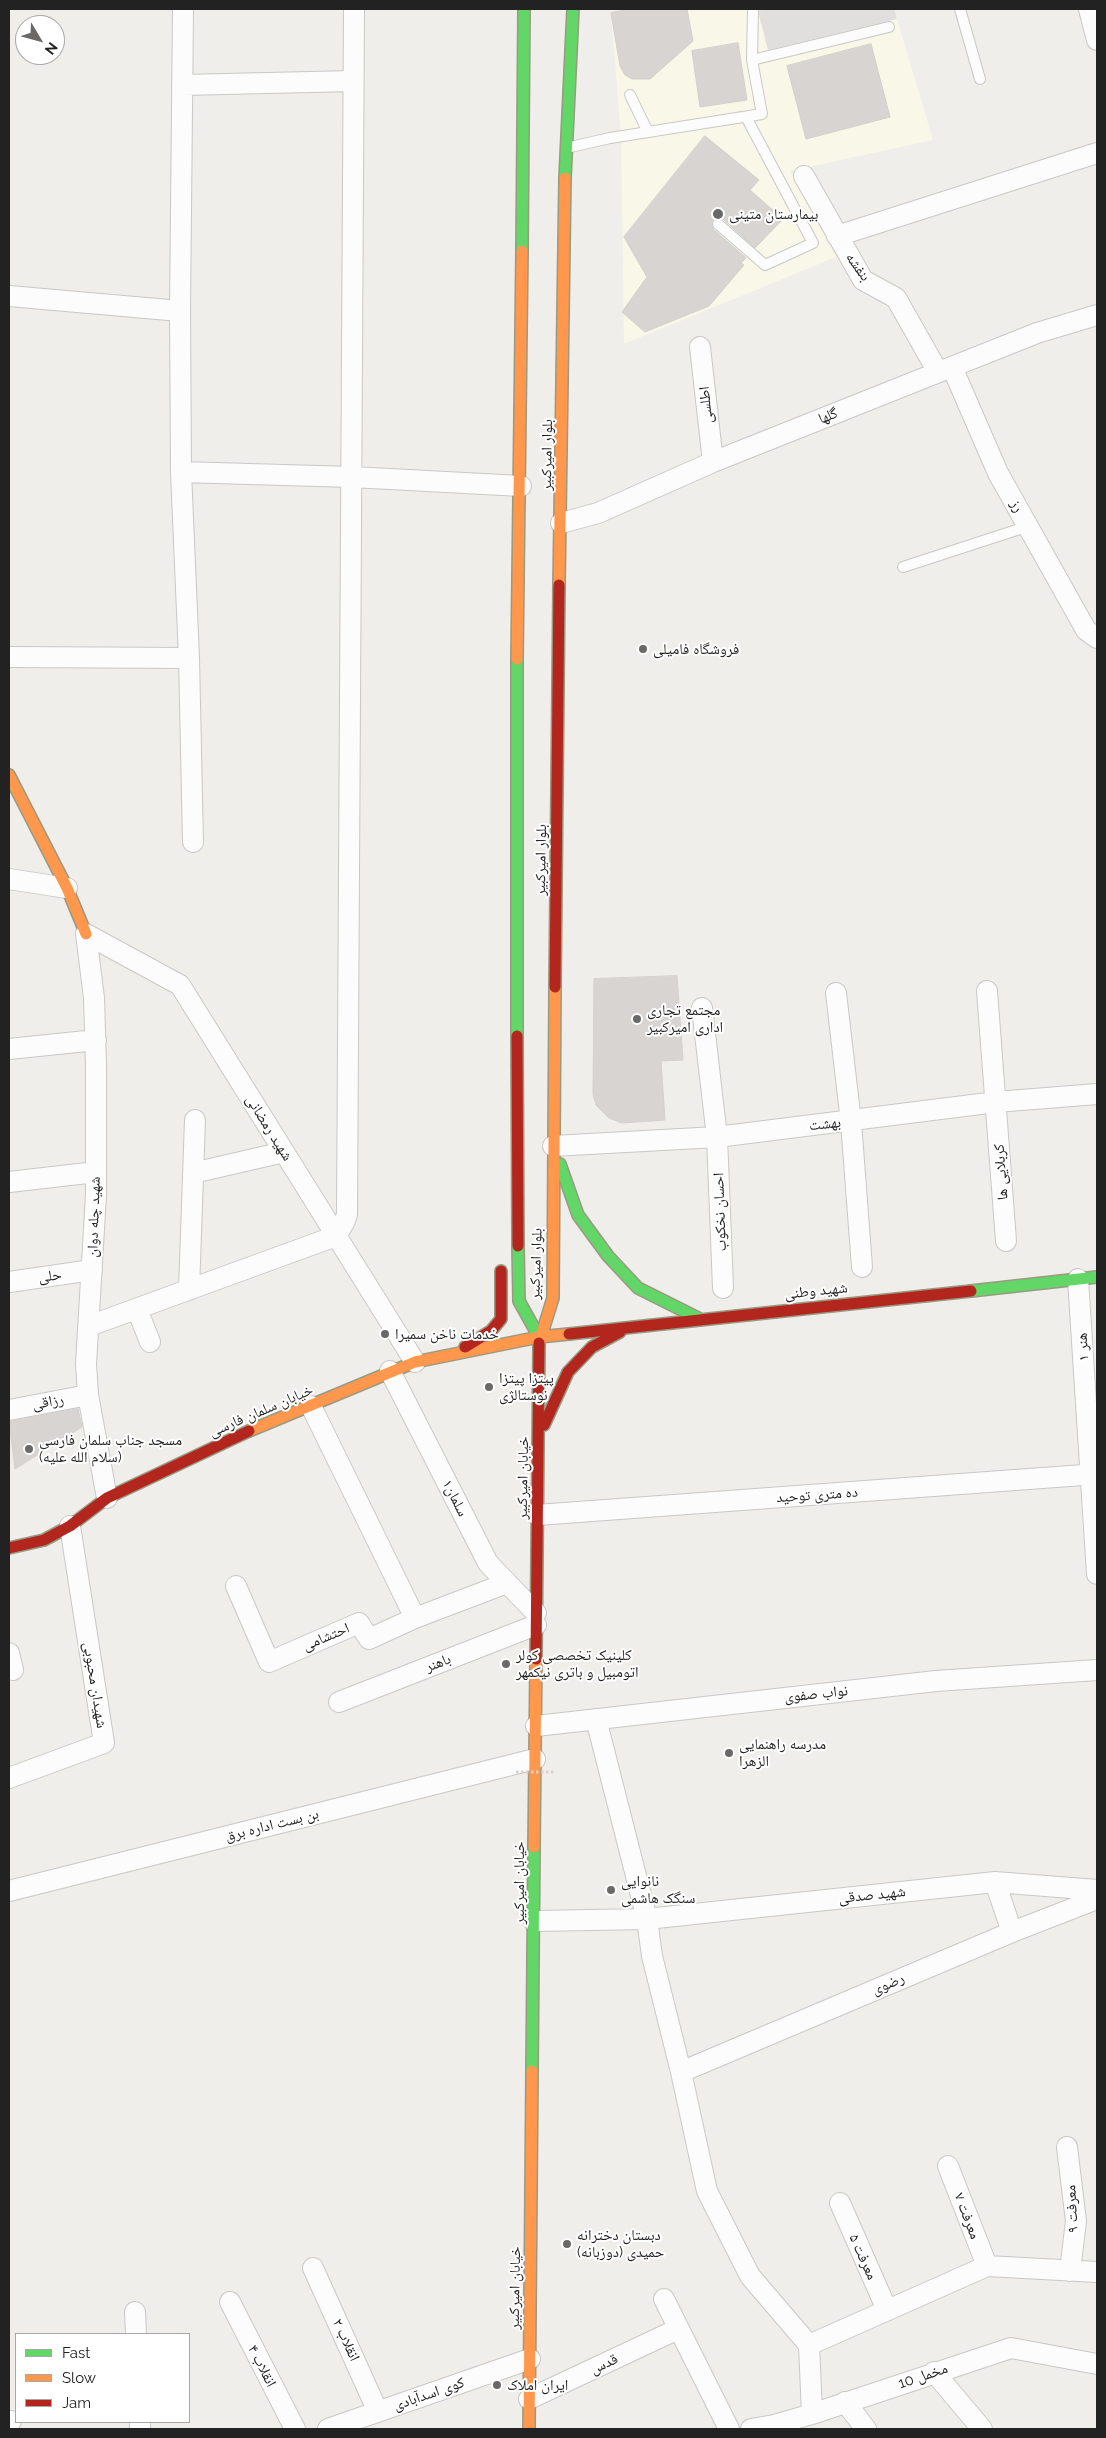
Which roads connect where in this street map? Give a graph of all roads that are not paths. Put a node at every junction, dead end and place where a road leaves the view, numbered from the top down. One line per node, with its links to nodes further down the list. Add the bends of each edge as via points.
1 (183, 9): 13 (street)
2 (354, 9): 12 (street)
3 (524, 9): 30 (main road, بلوار امیرکبیر)
4 (573, 9): 17 (main road, بلوار امیرکبیر)
5 (752, 9): 10 (lane)
6 (960, 9): 11 (lane)
7 (1089, 9): 9 (street)
8 (889, 27): 10 (lane)
9 (1097, 40)
10 (752, 60): 15 (lane, via 762,114)
11 (980, 79)
12 (353, 81): 13 (street); 29 (street)
13 (182, 85): 23 (street)
14 (630, 95): 16 (lane)
15 (746, 117): 16 (lane); 20 (lane, via 813,243 765,265)
16 (648, 132): 17 (lane)
17 (565, 149): 31 (main road, بلوار امیرکبیر)
18 (1097, 152): 21 (street)
19 (804, 176): 21 (street, بنفشه)
20 (718, 224)
21 (837, 236): 26 (street, بنفشه, via 863,280 896,298)
22 (9, 296): 23 (street)
23 (180, 310): 28 (street)
24 (1097, 315): 26 (street, گلها, via 1037,333)
25 (700, 347): 27 (street, اطلسی)
26 (945, 370): 27 (street, گلها); 32 (street, رز)
27 (713, 462): 31 (street, گلها, via 598,513)
28 (181, 472): 29 (street); 36 (street)
29 (352, 477): 30 (street); 60 (street, via 347,1214 346,1222)
30 (522, 486): 38 (main road, بلوار امیرکبیر)
31 (561, 523): 54 (main road, بلوار امیرکبیر, via 553,724)
32 (1029, 526): 33 (lane); 34 (street, رز, via 1086,630)
33 (903, 568)
34 (1096, 638)
35 (9, 657): 36 (street)
36 (189, 658): 40 (street)
37 (533, 724): 38 (main road)
38 (516, 725): 59 (main road, بلوار امیرکبیر)
39 (9, 775): 42 (main road)
40 (193, 842)
41 (9, 879): 42 (street)
42 (67, 888): 43 (main road)
43 (86, 934): 47 (street, شهید چله دوان); 55 (street, شهید رمضانی, via 180,985)
44 (987, 991): 50 (street, کربلایی ها)
45 (836, 993): 52 (street)
46 (702, 1008): 53 (street, احسان نخکوب)
47 (96, 1040): 48 (street); 56 (street, شهید چله دوان)
48 (9, 1050)
49 (1097, 1094): 50 (street, بهشت)
50 (996, 1102): 52 (street, بهشت); 61 (street, کربلایی ها)
51 (195, 1120): 57 (street)
52 (851, 1122): 53 (street, بهشت); 64 (street)
53 (718, 1137): 54 (street, بهشت); 68 (street, احسان نخکوب)
54 (553, 1146): 71 (main road, via 578,1215 608,1256 638,1288); 74 (main road, بلوار امیرکبیر, via 553,1298)
55 (284, 1152): 57 (street); 60 (street, شهید رمضانی)
56 (96, 1172): 58 (street); 65 (street, شهید چله دوان)
57 (193, 1173): 69 (street)
58 (9, 1182)
59 (517, 1223): 62 (main road); 74 (main road, بلوار امیرکبیر, via 518,1301)
60 (336, 1236): 69 (street); 77 (street, شهید رمضانی)
61 (1006, 1241)
62 (505, 1244)
63 (501, 1260): 76 (main road, via 501,1319 491,1331)
64 (862, 1267)
65 (92, 1270): 67 (street, حلی); 72 (street, شهید چله دوان)
66 (1088, 1278): 71 (main road, شهید وطنی); 83 (street, هنر ۱)
67 (9, 1282)
68 (724, 1288)
69 (189, 1290): 70 (street)
70 (137, 1309): 72 (street); 75 (street)
71 (698, 1318): 73 (main road, شهید وطنی)
72 (89, 1326): 79 (street, شهید چله دوان)
73 (630, 1326): 74 (main road, شهید وطنی); 82 (main road, via 592,1347 568,1372 547,1415)
74 (539, 1336): 76 (main road, خیابان سلمان فارسی); 82 (main road, خیابان امیرکبیر)
75 (150, 1342)
76 (454, 1353): 77 (main road, خیابان سلمان فارسی)
77 (415, 1362): 78 (main road, خیابان سلمان فارسی)
78 (390, 1371): 80 (main road, خیابان سلمان فارسی); 89 (street, سلمان۱, via 488,1563)
79 (88, 1395): 81 (street, رزاقی); 84 (street, شهید چله دوان)
80 (311, 1406): 84 (main road, خیابان سلمان فارسی, via 235,1437); 91 (street)
81 (9, 1410)
82 (538, 1448): 85 (main road, خیابان امیرکبیر)
83 (1094, 1474): 85 (street, ده متری توحید); 88 (street, هنر ۱)
84 (107, 1498): 86 (main road, خیابان سلمان فارسی)
85 (537, 1515): 92 (main road, خیابان امیرکبیر)
86 (70, 1526): 87 (main road, خیابان سلمان فارسی, via 44,1540); 98 (street, شهیدان محبوبی, via 104,1743)
87 (9, 1548)
88 (1097, 1574)
89 (507, 1583): 91 (street, احتشامی); 92 (street, سلمان۱)
90 (236, 1586): 91 (street, احتشامی, via 269,1662 359,1623 369,1639)
91 (415, 1618)
92 (536, 1619): 94 (street, باهنر); 96 (main road, خیابان امیرکبیر)
93 (1097, 1670): 95 (street, نواب صفوی, via 936,1681)
94 (339, 1702)
95 (596, 1719): 96 (street, نواب صفوی); 103 (street)
96 (536, 1726): 97 (main road, خیابان امیرکبیر)
97 (535, 1759): 101 (street, بن بست اداره برق); 104 (main road, خیابان امیرکبیر)
98 (9, 1778)
99 (996, 1882): 100 (street, شهید صدقی); 103 (street, شهید صدقی); 105 (street)
100 (1097, 1890)
101 (9, 1891)
102 (1097, 1899): 105 (street, رضوی)
103 (647, 1919): 104 (street, شهید صدقی); 106 (street, via 652,1956)
104 (534, 1921): 121 (main road, خیابان امیرکبیر)
105 (1012, 1932): 106 (street, رضوی)
106 (681, 2072): 120 (street, via 707,2191 750,2276)
107 (1067, 2147): 112 (street, معرفت ۹, via 1076,2221)
108 (948, 2166): 110 (street, معرفت ۷)
109 (840, 2203): 116 (street, معرفت ۵)
110 (987, 2266): 112 (street); 116 (street)
111 (313, 2268): 126 (street, انقلاب ۲)
112 (1070, 2270): 113 (street)
113 (1097, 2272)
114 (664, 2299): 118 (street)
115 (230, 2302): 129 (street, انقلاب ۴)
116 (887, 2310): 120 (street)
117 (135, 2312): 119 (street)
118 (678, 2328): 124 (street, قدس); 132 (street)
119 (136, 2333)
120 (809, 2345): 127 (street)
121 (530, 2359): 124 (main road, خیابان امیرکبیر); 126 (street, کوی اسدآبادی)
122 (1097, 2364): 123 (street, مخمل 10, via 1011,2348)
123 (934, 2372): 125 (street, مخمل 10); 135 (street)
124 (529, 2399): 131 (main road, خیابان امیرکبیر)
125 (845, 2402): 127 (street, مخمل 10); 134 (street)
126 (378, 2412): 130 (street, کوی اسدآبادی)
127 (812, 2414): 128 (street, مخمل 10)
128 (775, 2427): 133 (street, مخمل 10)
129 (295, 2429)
130 (328, 2429)
131 (529, 2429)
132 (729, 2429)
133 (751, 2429)
134 (866, 2429)
135 (982, 2429)

